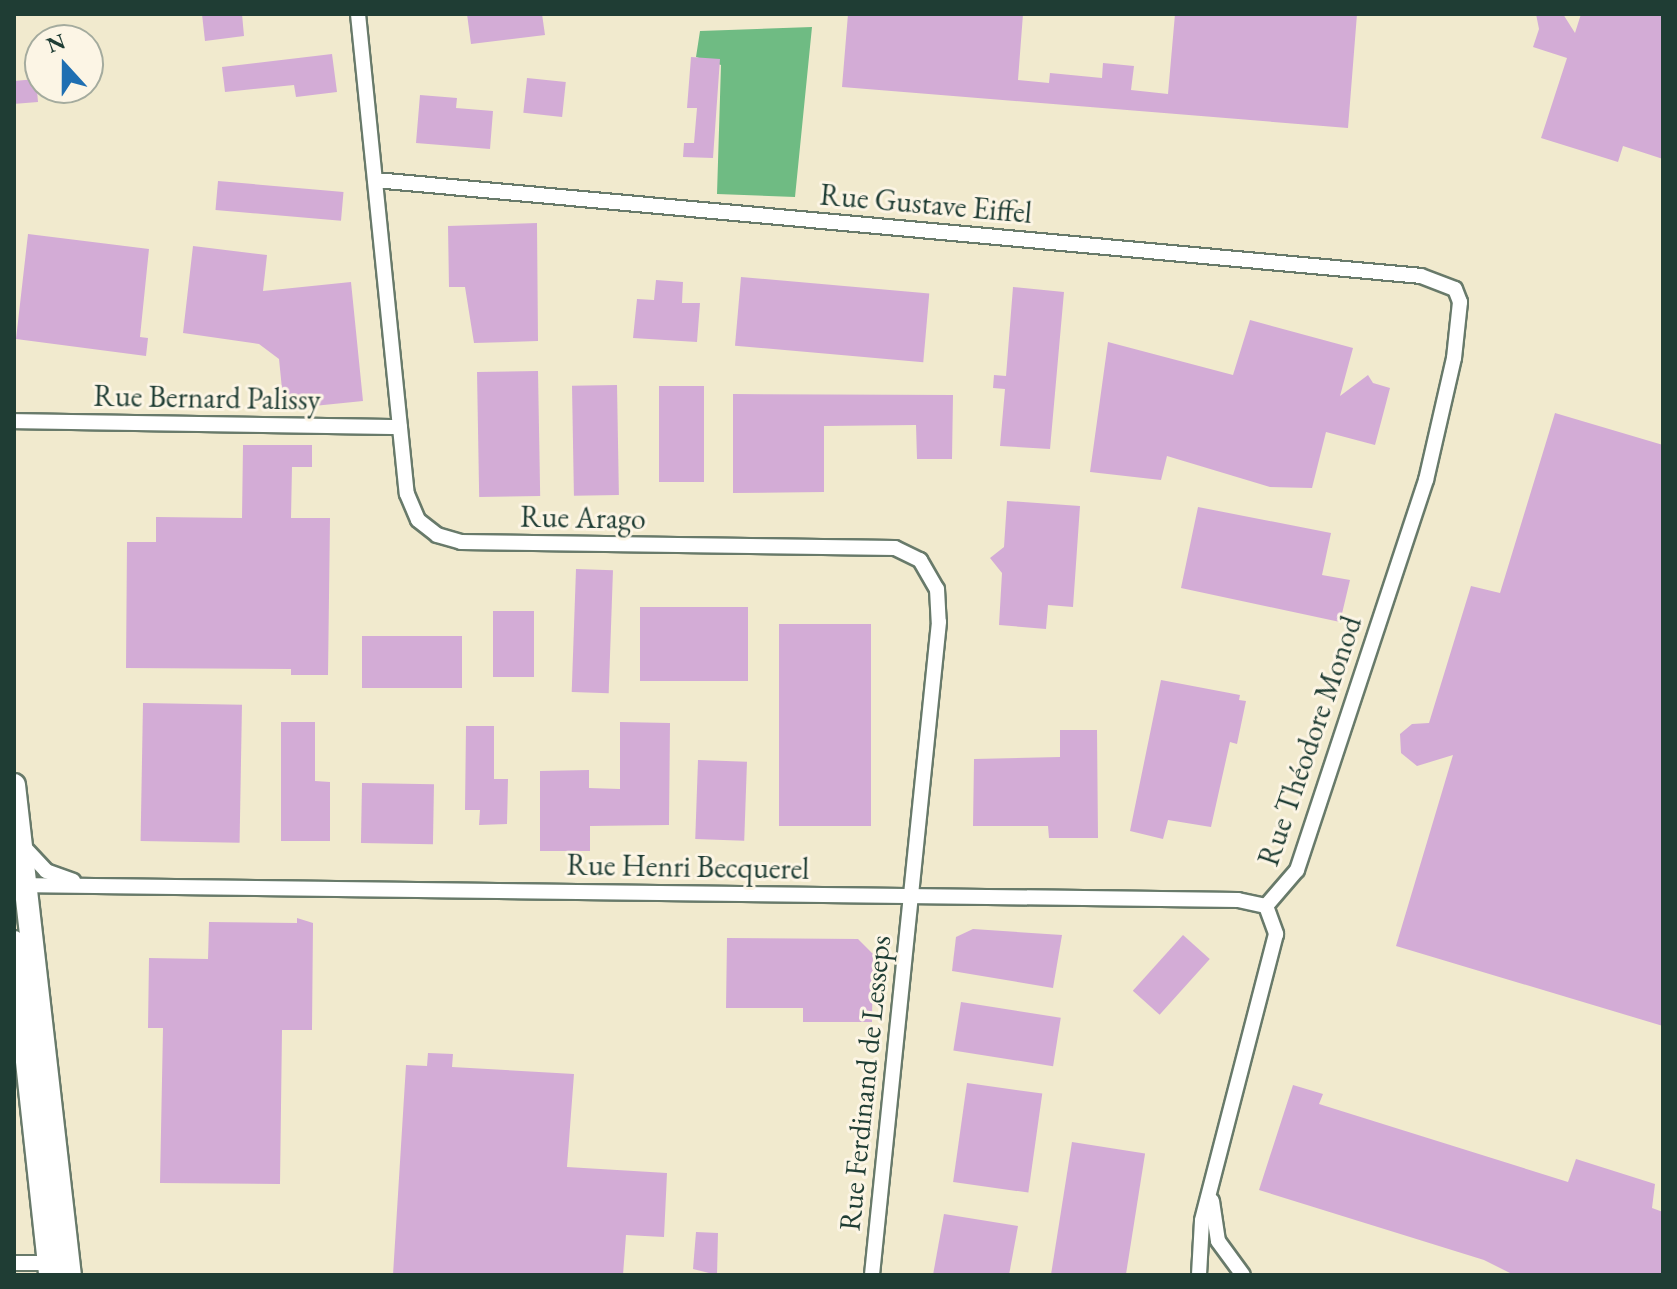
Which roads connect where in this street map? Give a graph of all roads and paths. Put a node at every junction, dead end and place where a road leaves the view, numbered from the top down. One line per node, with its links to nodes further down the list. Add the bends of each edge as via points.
1 (358, 14): 2 (street, Rue Arago)
2 (375, 180): 3 (street, Rue Gustave Eiffel, via 1421,276 1450,284); 5 (street, Rue Arago)
3 (1460, 302): 11 (street, Rue Théodore Monod, via 1450,381 1424,485 1297,870)
4 (14, 421): 5 (street, Rue Bernard Palissy)
5 (400, 427): 10 (street, Rue Arago, via 409,503 427,529 449,540 884,547 920,560 940,604)
6 (14, 785): 7 (main road)
7 (20, 839): 8 (main road); 9 (street, Rue Henri Becquerel, via 33,860 53,875)
8 (19, 885): 9 (street, Rue Henri Becquerel); 15 (main road)
9 (109, 886): 10 (street, Rue Henri Becquerel)
10 (911, 896): 11 (street, Rue Henri Becquerel, via 1238,900); 17 (street, Rue Ferdinand de Lesseps)
11 (1266, 906): 13 (street, Rue Théodore Monod, via 1276,934)
12 (14, 942): 15 (main road)
13 (1212, 1189): 18 (street, Rue Théodore Monod, via 1202,1221); 19 (street, Rue Théodore Monod, via 1216,1234)
14 (14, 1263): 15 (street)
15 (56, 1266): 16 (main road)
16 (70, 1275)
17 (872, 1275)
18 (1199, 1275)
19 (1243, 1275)

